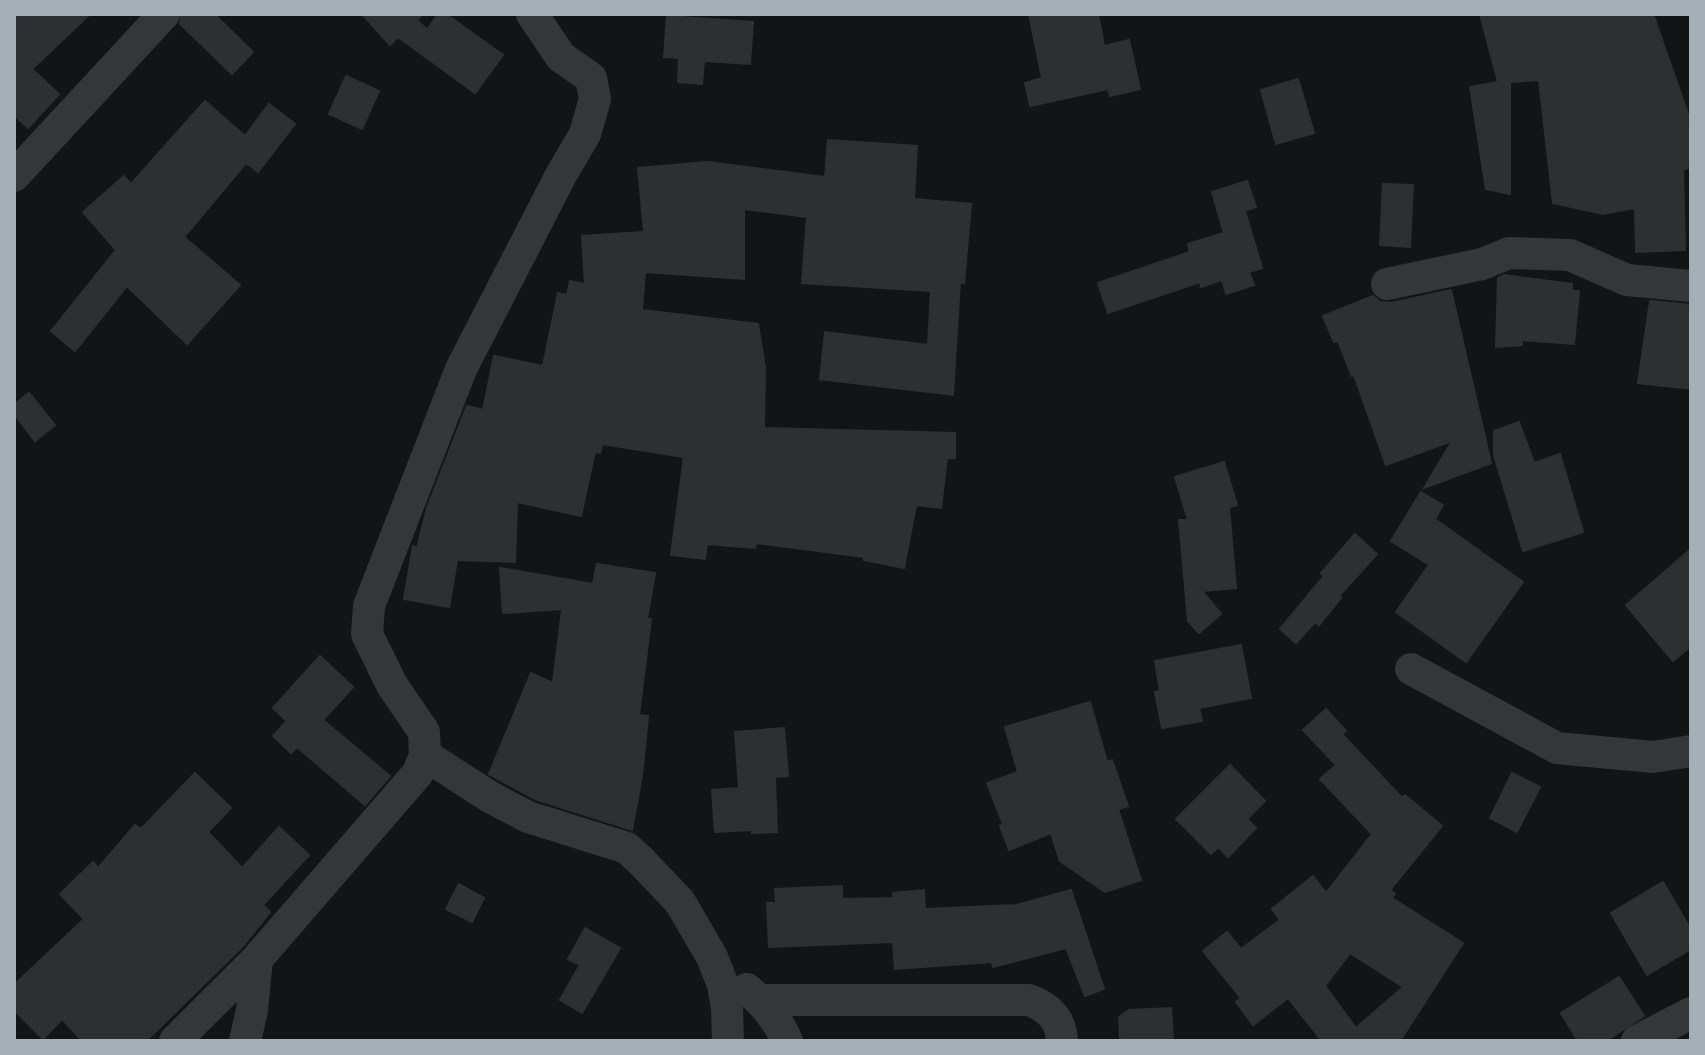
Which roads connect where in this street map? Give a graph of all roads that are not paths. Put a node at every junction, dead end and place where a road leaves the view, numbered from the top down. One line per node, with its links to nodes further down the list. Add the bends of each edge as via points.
1 (164, 14): 3 (street)
2 (532, 14): 8 (street, via 561,57 591,78 595,99 589,122 461,369 369,606 367,634 392,685 424,732)
3 (14, 176)
4 (1387, 284): 5 (street, via 1482,264 1509,253 1570,255 1627,280)
5 (1691, 286)
6 (1411, 669): 7 (street, via 1557,748 1653,757)
7 (1691, 751)
8 (425, 755): 9 (street, via 528,817 627,848 680,902); 10 (street, via 418,773)
9 (712, 957): 11 (street); 15 (street, via 723,985)
10 (257, 959): 13 (street); 14 (street)
11 (760, 1000): 16 (street); 17 (street, via 1029,1000 1056,1019)
12 (1691, 1013): 18 (street)
13 (175, 1041)
14 (245, 1041)
15 (728, 1041)
16 (787, 1041)
17 (1062, 1041)
18 (1637, 1041)

